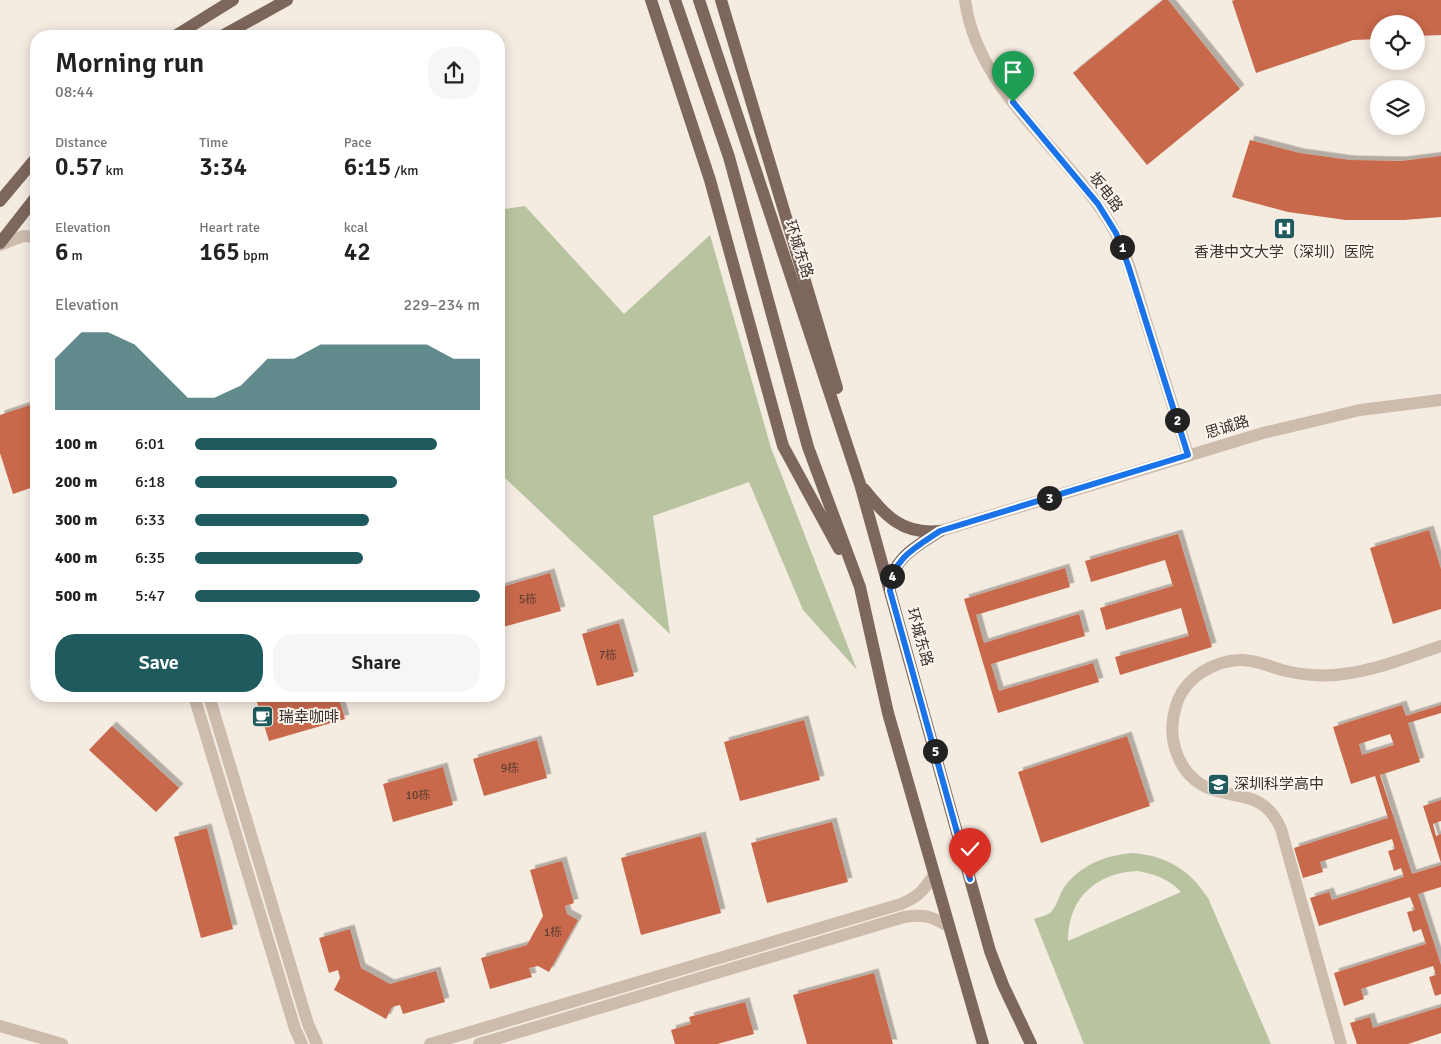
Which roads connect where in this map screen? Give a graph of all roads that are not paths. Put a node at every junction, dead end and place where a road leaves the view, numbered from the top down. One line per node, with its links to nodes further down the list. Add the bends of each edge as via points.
1 (233, 0): 10 (main road)
2 (287, 0): 11 (main road)
3 (675, 0): 21 (main road, via 729,156 808,447)
4 (699, 0): 19 (main road, 环城东路)
5 (721, 0): 9 (main road)
6 (726, 0): 9 (main road)
7 (965, 0): 18 (street, 坂电路, via 977,47 992,73 1098,204 1116,233)
8 (651, 1): 21 (main road, via 710,180 783,446)
9 (726, 13): 19 (main road, via 850,436)
10 (185, 30)
11 (233, 30)
12 (30, 165): 13 (main road)
13 (0, 201)
14 (30, 205): 16 (main road)
15 (30, 237): 16 (street)
16 (0, 244)
17 (1441, 400): 18 (street, 思诚路, via 1311,420)
18 (1188, 455): 20 (street, 思诚路)
19 (860, 484): 20 (main road, via 898,524 915,530); 22 (main road, 环城东路)
20 (940, 531): 22 (main road, via 900,560 892,575)
21 (860, 587): 26 (main road, via 888,713)
22 (890, 591): 35 (main road, 环城东路, via 990,951)
23 (1441, 646): 36 (street, via 1369,670 1342,675 1314,675 1243,660 1226,661 1196,676 1176,704 1172,737 1176,753 1196,781 1227,795 1255,799 1276,817)
24 (196, 702): 30 (street)
25 (211, 702): 31 (street, via 308,1024)
26 (934, 875): 27 (main road); 32 (street, via 922,893 901,904)
27 (948, 926): 33 (street, via 930,916 904,917); 34 (main road)
28 (0, 1026): 29 (street)
29 (62, 1044)
30 (302, 1044)
31 (317, 1044)
32 (430, 1044)
33 (479, 1044)
34 (983, 1044)
35 (1031, 1044)
36 (1341, 1044)

